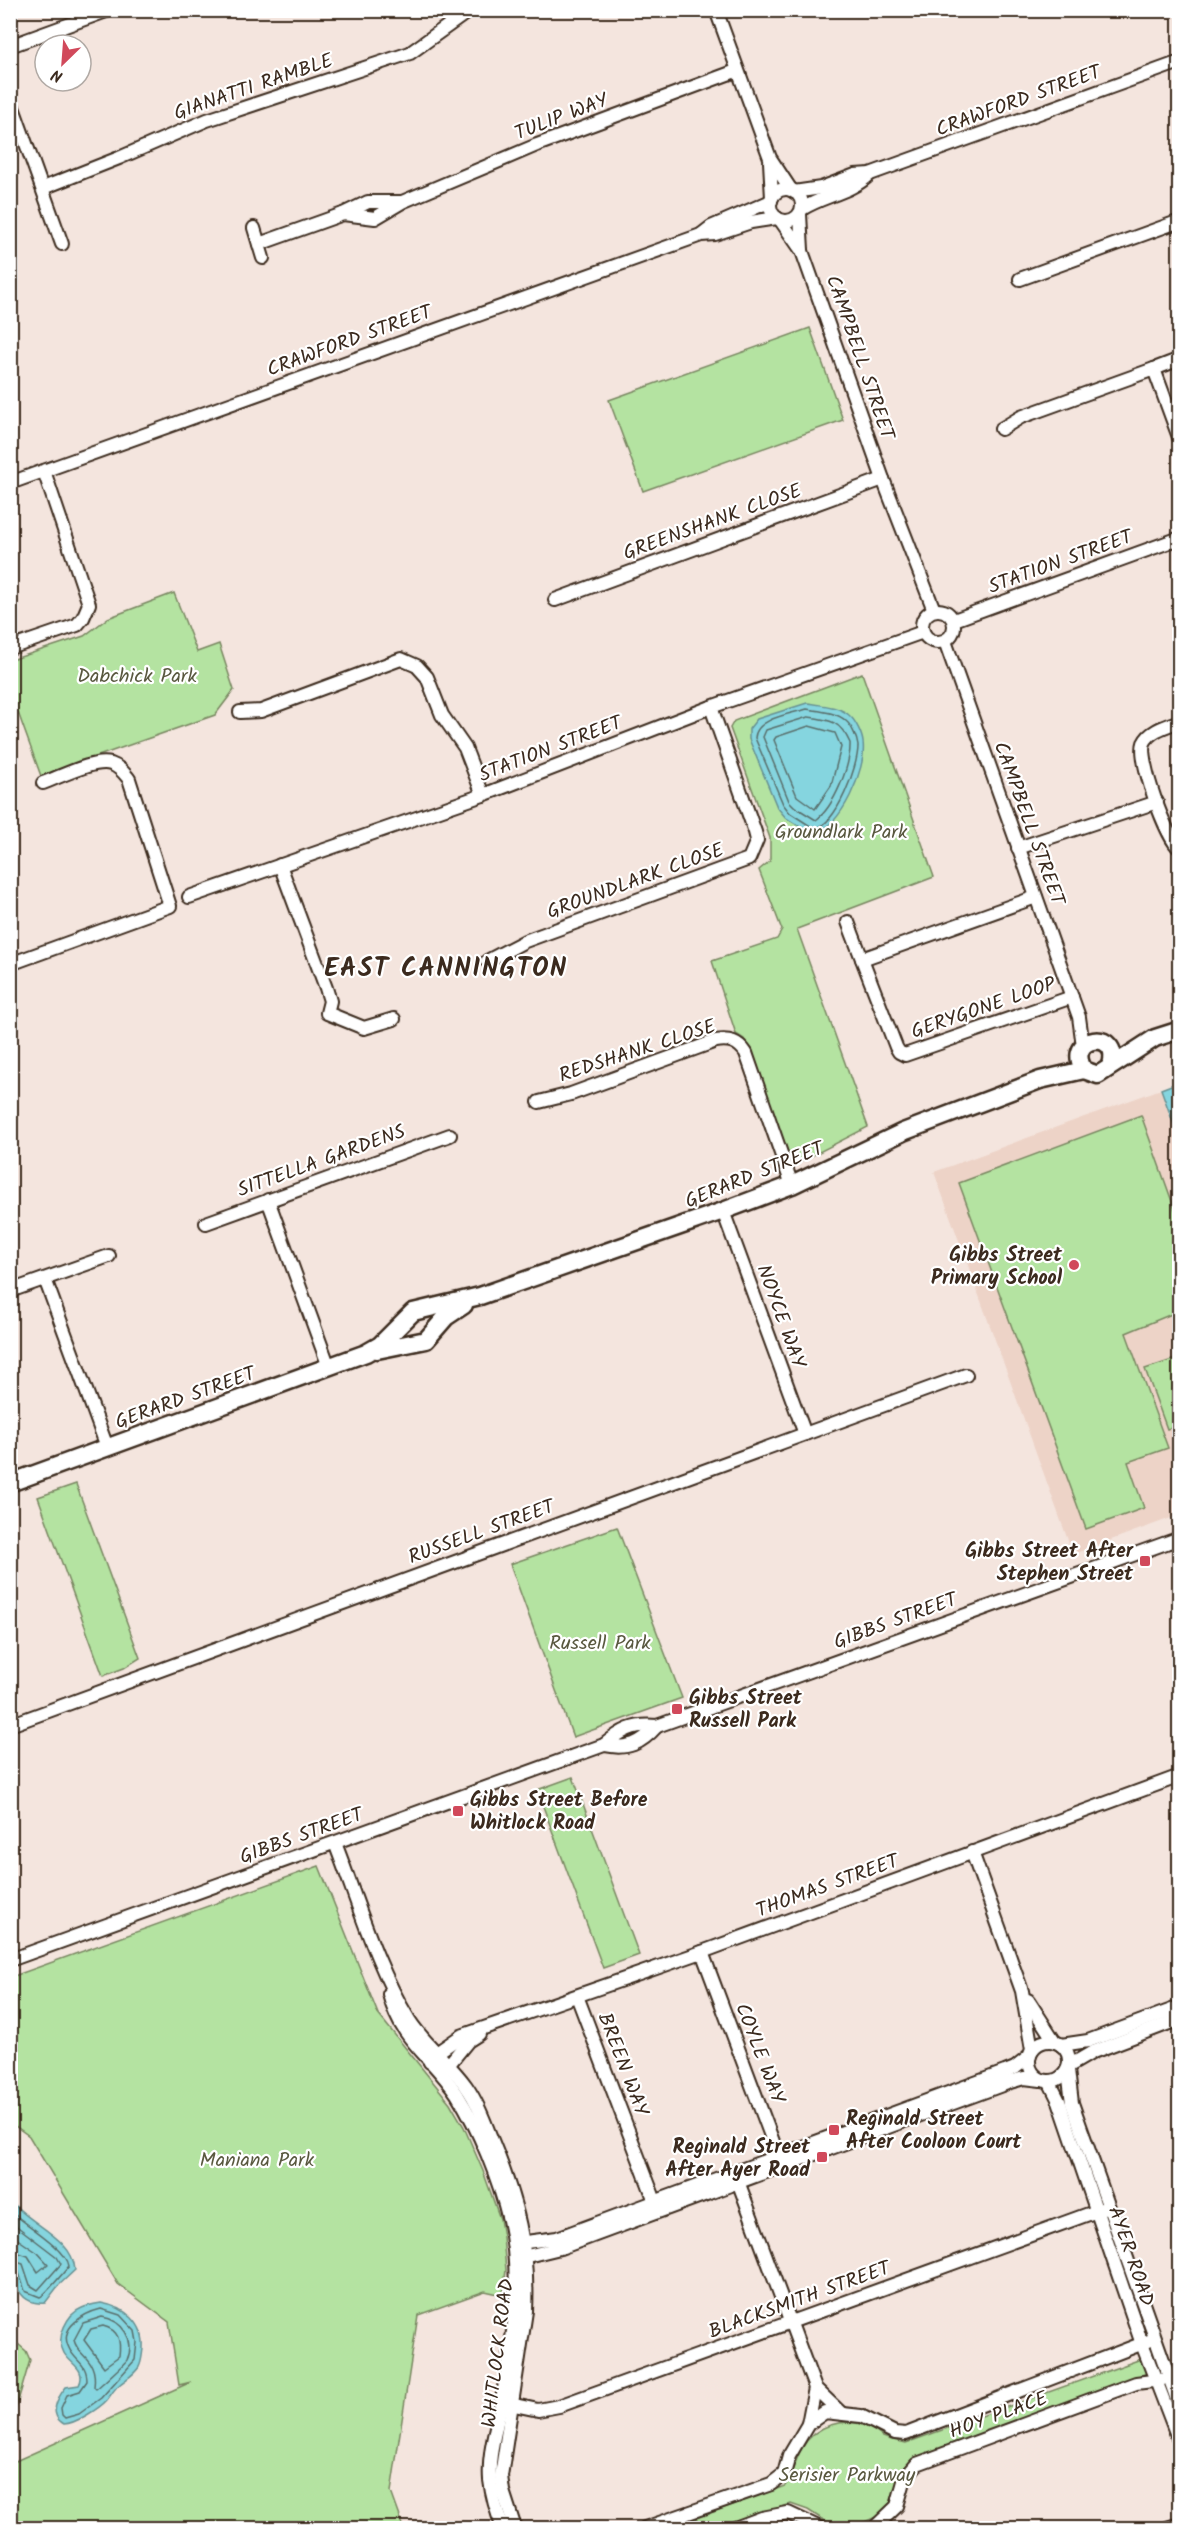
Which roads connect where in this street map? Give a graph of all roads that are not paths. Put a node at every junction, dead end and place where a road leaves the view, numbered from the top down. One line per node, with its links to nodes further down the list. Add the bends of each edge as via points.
1 (109, 10): 4 (street)
2 (470, 10): 10 (street, GIANATTI RAMBLE, via 410,53 216,117)
3 (716, 10): 6 (street)
4 (10, 46)
5 (1179, 62): 9 (street, CRAWFORD STREET)
6 (736, 71): 8 (street); 19 (street, TULIP WAY, via 537,145 402,202 375,218 343,214)
7 (10, 99): 10 (street)
8 (770, 158): 11 (street); 12 (street)
9 (870, 174): 11 (street, CRAWFORD STREET, via 855,175 820,188); 13 (street, CRAWFORD STREET, via 855,186)
10 (43, 188): 18 (street)
11 (792, 191): 12 (street, via 780,191); 13 (street, via 801,199)
12 (772, 199): 14 (street, via 771,210); 17 (street, CRAWFORD STREET)
13 (801, 211): 14 (street, via 792,220); 20 (street, CAMPBELL STREET)
14 (779, 220): 17 (street, CRAWFORD STREET, via 751,222); 20 (street, CAMPBELL STREET)
15 (1179, 221): 22 (street)
16 (254, 228): 19 (street)
17 (702, 235): 27 (street, CRAWFORD STREET)
18 (62, 244)
19 (259, 244): 21 (street)
20 (802, 251): 28 (street, CAMPBELL STREET)
21 (263, 258)
22 (1020, 279)
23 (1179, 359): 24 (street)
24 (1154, 369): 25 (street, via 1021,417); 26 (street)
25 (1001, 429)
26 (1179, 440)
27 (44, 471): 29 (street, CRAWFORD STREET); 36 (street, via 89,604 77,625)
28 (883, 479): 31 (street, GREENSHANK CLOSE); 32 (street, CAMPBELL STREET)
29 (10, 483)
30 (1179, 538): 33 (street, STATION STREET)
31 (555, 600)
32 (934, 610): 33 (street, via 942,610); 34 (street, via 922,622)
33 (954, 620): 35 (street, via 955,629)
34 (923, 632): 35 (street, via 928,639); 37 (street, STATION STREET)
35 (945, 641): 43 (street, CAMPBELL STREET)
36 (10, 648)
37 (711, 708): 41 (street, STATION STREET); 50 (street, GROUNDLARK CLOSE, via 755,832 757,840 749,859 525,941)
38 (240, 712): 41 (street, via 261,711 401,659 417,666 427,677 442,715 465,748)
39 (1179, 721): 42 (street, via 1152,733 1142,750)
40 (43, 783): 51 (street, via 92,765 106,763 121,769 129,780 170,906)
41 (483, 795): 45 (street, STATION STREET)
42 (1157, 802): 43 (street); 44 (street, via 1171,839)
43 (1018, 848): 47 (street, CAMPBELL STREET)
44 (1179, 849)
45 (280, 865): 46 (street, STATION STREET); 53 (street, via 326,988 330,1001 327,1013 364,1028)
46 (189, 897)
47 (1036, 897): 49 (street); 52 (street, CAMPBELL STREET)
48 (848, 922): 49 (street, GERYGONE LOOP)
49 (862, 959): 52 (street, GERYGONE LOOP, via 896,1047 905,1054)
50 (487, 962)
51 (10, 963)
52 (1072, 997): 56 (street, CAMPBELL STREET)
53 (394, 1019)
54 (1179, 1030): 55 (street, GERARD STREET)
55 (1155, 1038): 56 (street, GERARD STREET); 57 (street, GERARD STREET)
56 (1090, 1051): 57 (street, via 1112,1050); 57 (street, GERARD STREET, via 1098,1075); 60 (street, GERARD STREET, via 1040,1080 903,1132)
57 (1111, 1065)
58 (539, 1102): 60 (street, REDSHANK CLOSE, via 716,1041 733,1040 746,1053)
59 (450, 1135): 61 (street, SITTELLA GARDENS)
60 (792, 1185): 62 (street, GERARD STREET)
61 (268, 1200): 63 (street, SITTELLA GARDENS); 69 (street)
62 (723, 1212): 67 (street, GERARD STREET); 71 (street, NOYCE WAY)
63 (206, 1223)
64 (109, 1256): 65 (street)
65 (45, 1279): 66 (street); 72 (street)
66 (10, 1292)
67 (480, 1296): 68 (street, GERARD STREET, via 413,1312); 68 (street, GERARD STREET, via 446,1317 426,1340)
68 (373, 1350): 69 (street, GERARD STREET)
69 (329, 1367): 72 (street, GERARD STREET)
70 (966, 1375): 71 (street, RUSSELL STREET)
71 (805, 1434): 75 (street, RUSSELL STREET)
72 (107, 1447): 73 (street, GERARD STREET)
73 (10, 1483)
74 (1179, 1538): 76 (street, GIBBS STREET)
75 (10, 1725)
76 (657, 1726): 77 (street, GIBBS STREET, via 635,1725); 77 (street, GIBBS STREET, via 634,1745)
77 (604, 1745): 79 (street, GIBBS STREET)
78 (1179, 1776): 80 (street, THOMAS STREET)
79 (335, 1843): 82 (street, GIBBS STREET); 83 (street, WHITLOCK ROAD)
80 (972, 1852): 81 (street, THOMAS STREET); 84 (street)
81 (702, 1952): 85 (street, THOMAS STREET); 97 (street, COYLE WAY)
82 (10, 1960)
83 (383, 1966): 90 (street, WHITLOCK ROAD, via 410,2022); 92 (street, WHITLOCK ROAD, via 397,2020)
84 (1022, 1991): 89 (street); 91 (street)
85 (577, 1996): 88 (street, THOMAS STREET); 99 (street, BREEN WAY)
86 (1179, 2007): 89 (street, via 1088,2041)
87 (1179, 2019): 94 (street, via 1093,2052)
88 (488, 2028): 90 (street, THOMAS STREET, via 461,2036); 93 (street, THOMAS STREET, via 468,2041)
89 (1058, 2043): 91 (street, via 1043,2042); 94 (street, via 1069,2055)
90 (438, 2052): 92 (street, THOMAS STREET); 93 (street, WHITLOCK ROAD)
91 (1031, 2053): 96 (street, via 1032,2072); 97 (street, via 1016,2068)
92 (430, 2062): 95 (street, WHITLOCK ROAD)
93 (449, 2064): 95 (street, THOMAS STREET); 101 (street, WHITLOCK ROAD, via 478,2104 513,2194)
94 (1069, 2068): 96 (street, via 1060,2079); 100 (street, AYER ROAD, via 1072,2103)
95 (441, 2074): 101 (street, WHITLOCK ROAD, via 472,2121)
96 (1045, 2081): 97 (street, via 1024,2078 1010,2082); 100 (street, AYER ROAD, via 1059,2101)
97 (781, 2162): 98 (street)
98 (737, 2177): 99 (street); 103 (street)
99 (658, 2207): 101 (street, via 557,2238); 102 (street, via 560,2248)
100 (1102, 2209): 103 (street, BLACKSMITH STREET); 104 (street, AYER ROAD); 105 (street, AYER ROAD)
101 (519, 2243): 102 (street, WHITLOCK ROAD)
102 (520, 2258): 108 (street, WHITLOCK ROAD, via 526,2311)
103 (792, 2322): 107 (street); 108 (street, BLACKSMITH STREET, via 559,2406 538,2410)
104 (1154, 2339): 105 (street); 106 (street, AYER ROAD)
105 (1142, 2344): 106 (street, AYER ROAD); 110 (street, via 906,2434 861,2416)
106 (1162, 2380): 109 (street, AYER ROAD); 112 (street, AYER ROAD); 114 (street, HOY PLACE, via 1136,2383 917,2464 905,2478 897,2506)
107 (815, 2388): 110 (street); 111 (street)
108 (506, 2403): 115 (street, WHITLOCK ROAD, via 490,2466 492,2493); 116 (street, WHITLOCK ROAD, via 501,2476)
109 (1179, 2408)
110 (841, 2413): 111 (street, via 825,2412)
111 (808, 2424): 117 (street, via 783,2474 771,2484)
112 (1179, 2443)
113 (1179, 2524): 120 (street)
114 (877, 2528)
115 (503, 2529)
116 (515, 2529)
117 (645, 2529)
118 (735, 2529): 119 (street, via 788,2513)
119 (820, 2529)
120 (1167, 2529)

